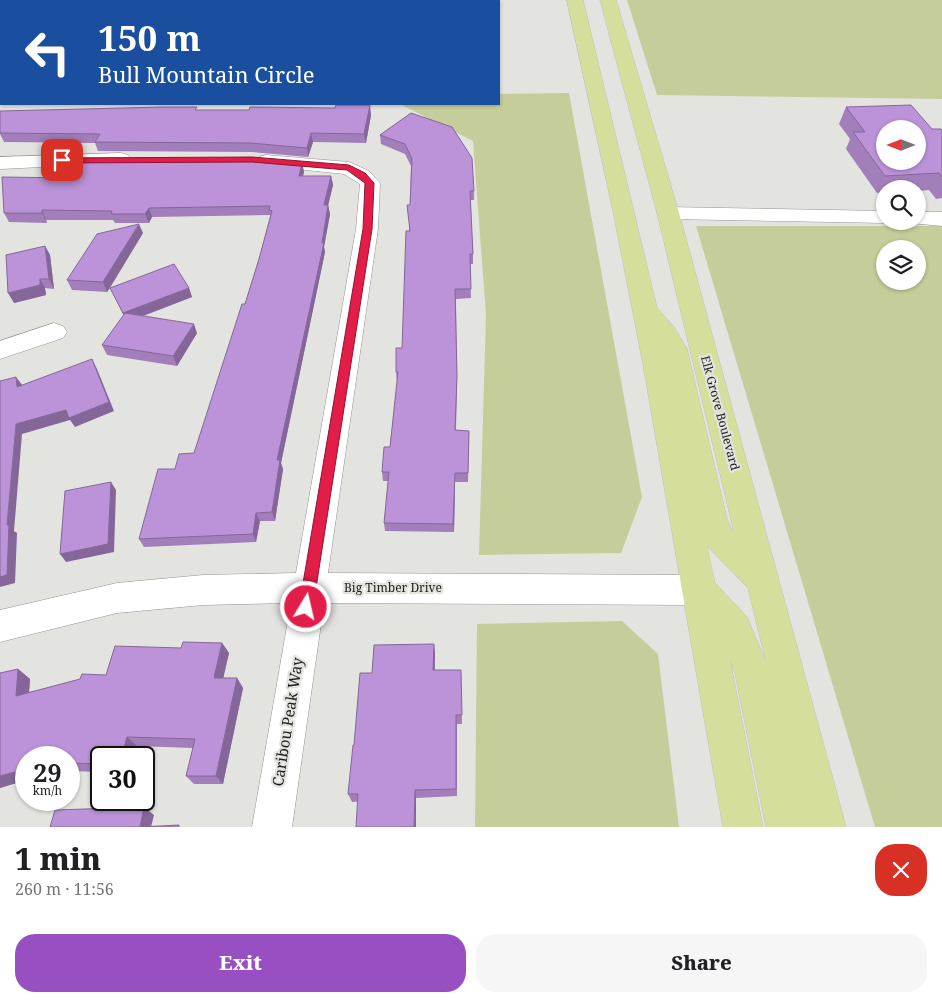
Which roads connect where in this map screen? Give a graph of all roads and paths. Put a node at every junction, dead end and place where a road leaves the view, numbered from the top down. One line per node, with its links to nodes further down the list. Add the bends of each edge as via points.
1 (575, 0): 10 (main road)
2 (608, 0): 6 (main road, Elk Grove Boulevard)
3 (147, 159): 5 (street)
4 (242, 160): 14 (street, Caribou Peak Way, via 349,168 370,183 367,229)
5 (0, 163)
6 (668, 213): 7 (street); 13 (main road, Elk Grove Boulevard)
7 (876, 218)
8 (926, 218): 9 (street)
9 (942, 219)
10 (644, 310): 13 (main road, via 659,324 674,349 718,536); 15 (main road)
11 (54, 332): 12 (street)
12 (0, 350)
13 (763, 581): 20 (main road, Elk Grove Boulevard)
14 (309, 588): 15 (street, Big Timber Drive); 16 (street, Big Timber Drive, via 203,590 117,598); 17 (street, Caribou Peak Way)
15 (700, 590): 18 (main road); 19 (main road, via 735,628 752,673)
16 (0, 626)
17 (272, 827)
18 (743, 827)
19 (786, 827)
20 (826, 827)

